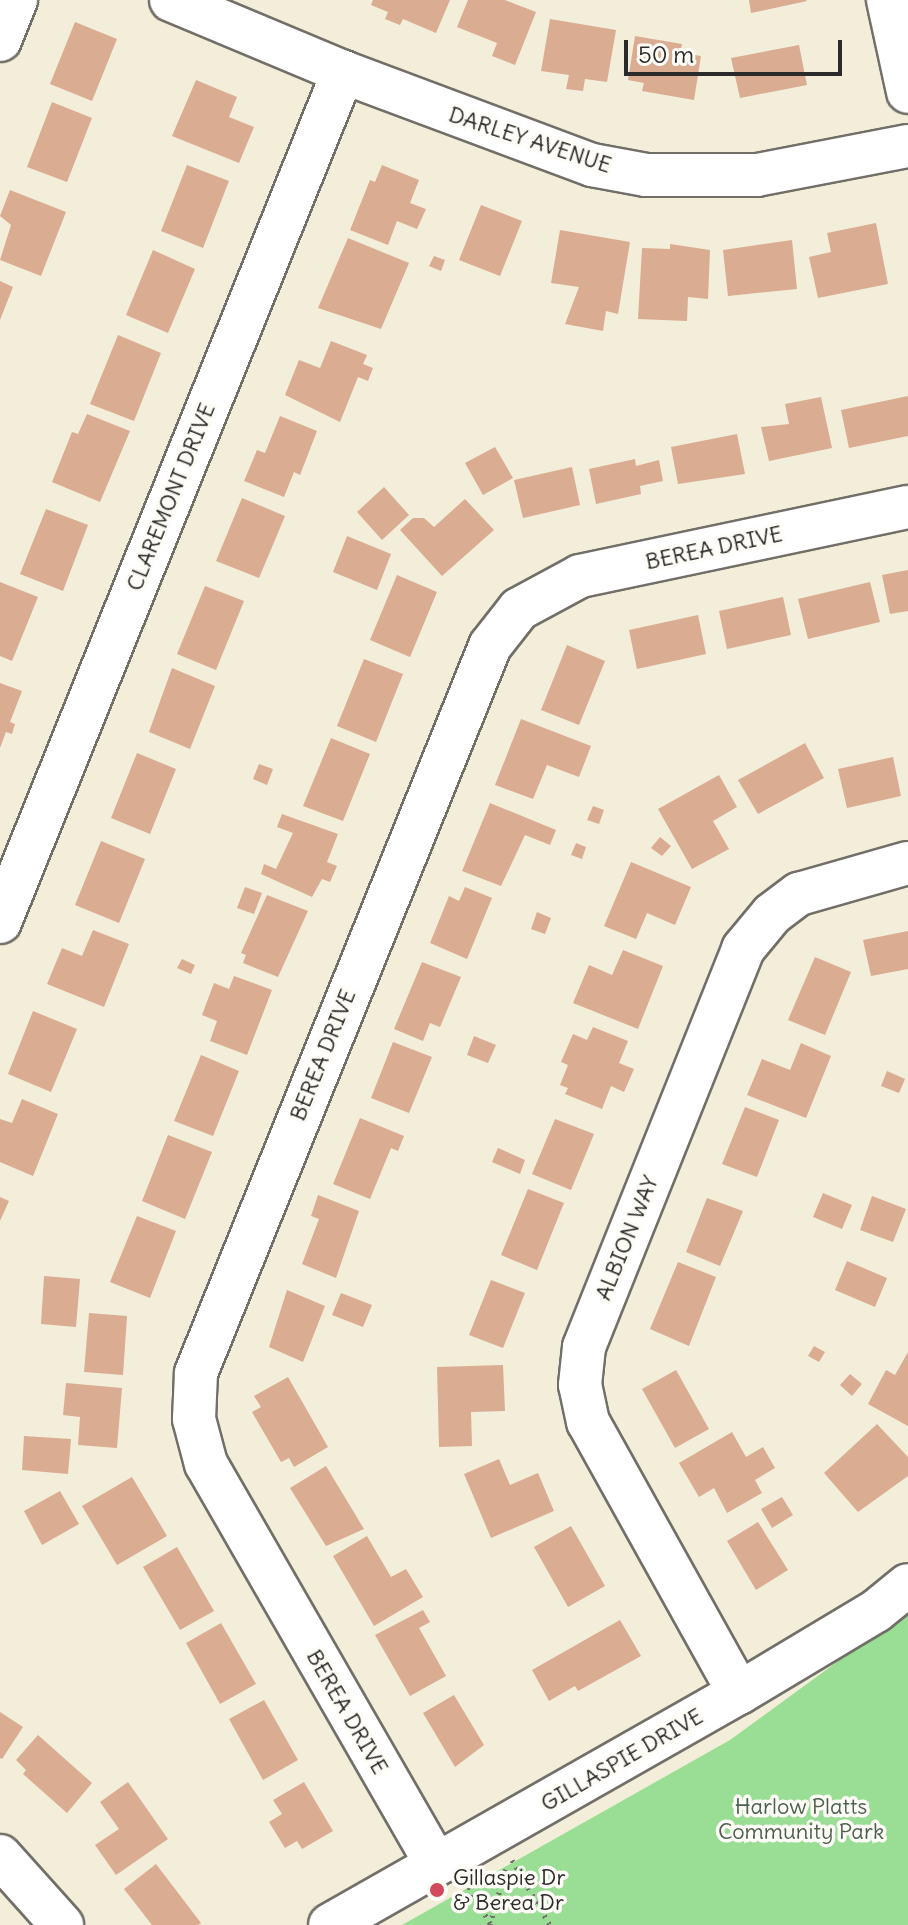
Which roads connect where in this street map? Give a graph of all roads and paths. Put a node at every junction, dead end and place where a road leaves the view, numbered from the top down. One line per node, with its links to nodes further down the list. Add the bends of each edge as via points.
1 (16, 0): 4 (street)
2 (171, 0): 5 (street, DARLEY AVENUE)
3 (888, 0): 6 (street)
4 (0, 40)
5 (343, 72): 7 (street, DARLEY AVENUE, via 539,148 646,175 757,175); 10 (street, CLAREMONT DRIVE)
6 (908, 92)
7 (908, 146)
8 (908, 507): 14 (street, BEREA DRIVE, via 580,576 519,609 490,646 196,1373 194,1419 206,1464)
9 (908, 863): 12 (street, ALBION WAY, via 799,894 772,914 743,949 584,1347 580,1385 588,1422)
10 (0, 922)
11 (908, 1585): 12 (street, GILLASPIE DRIVE, via 876,1611)
12 (739, 1693): 14 (street, GILLASPIE DRIVE)
13 (0, 1856): 16 (street)
14 (448, 1867): 15 (path); 17 (street, GILLASPIE DRIVE)
15 (490, 1924): 18 (path, via 509,1856)
16 (62, 1925)
17 (330, 1925)
18 (550, 1925)

